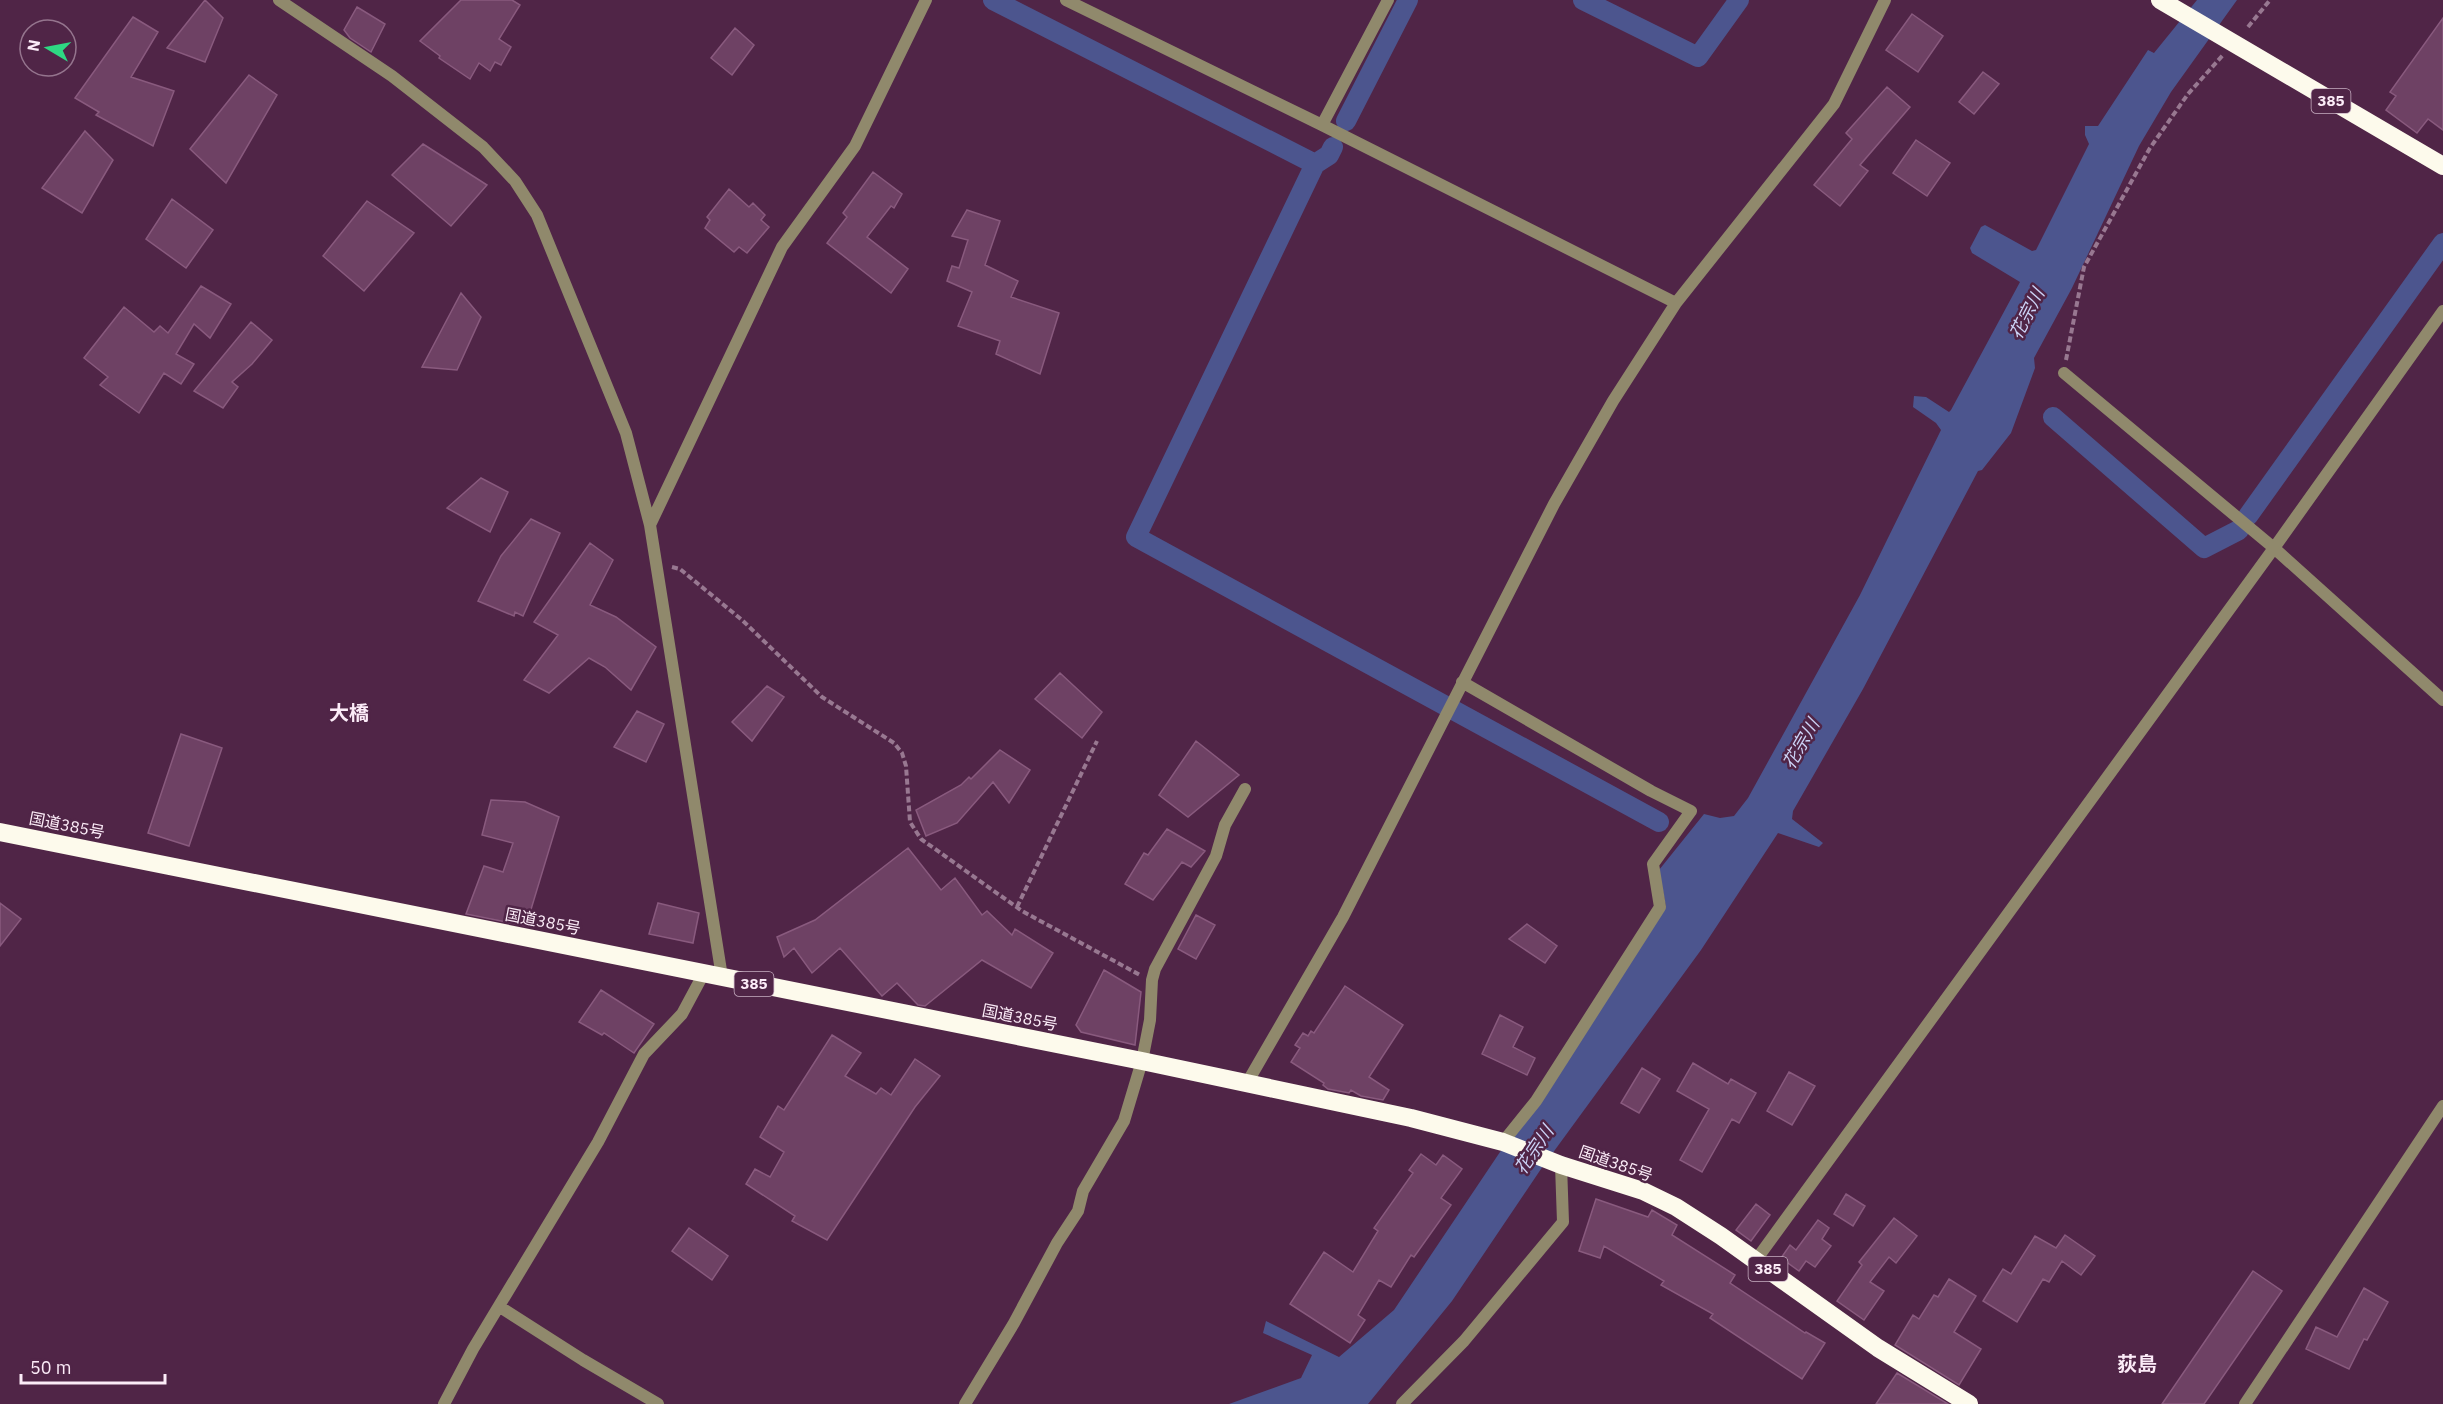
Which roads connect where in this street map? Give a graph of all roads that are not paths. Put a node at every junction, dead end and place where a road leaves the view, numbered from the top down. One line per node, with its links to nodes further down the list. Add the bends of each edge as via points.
1 (279, 0): 12 (street, via 392,76 483,147 515,181 537,215 626,433)
2 (926, 0): 12 (street, via 855,146 782,247)
3 (1066, 0): 7 (street)
4 (1388, 0): 7 (street)
5 (1885, 0): 9 (street, via 1834,104)
6 (2160, 0): 8 (highway, 385, via 2186,14 2222,43)
7 (1322, 125): 9 (street)
8 (2443, 166)
9 (1676, 303): 14 (street, via 1613,400 1554,504)
10 (2443, 311): 13 (street)
11 (2064, 373): 13 (street)
12 (650, 525): 19 (street)
13 (2274, 548): 15 (street); 25 (street)
14 (1460, 687): 21 (street, via 1343,917); 23 (street, via 1691,811 1653,864 1660,907)
15 (2443, 700)
16 (1245, 789): 20 (street, via 1225,825 1216,856 1155,969)
17 (0, 832): 18 (highway, 国道385号 / 385)
18 (704, 973): 19 (highway, 国道385号 / 385); 26 (street, via 682,1014 644,1054 598,1142)
19 (722, 977): 20 (highway, 国道385号 / 385)
20 (1142, 1061): 21 (highway, 国道385号 / 385); 29 (street, via 1124,1121 1083,1191 1078,1211)
21 (1248, 1083): 23 (highway, 国道385号 / 385)
22 (2443, 1106): 32 (street)
23 (1505, 1143): 24 (highway, 国道385号 / 385)
24 (1557, 1163): 25 (highway, 国道385号 / 385, via 1643,1191 1676,1207); 30 (street, via 1563,1222 1464,1341)
25 (1756, 1260): 31 (highway, 国道385号 / 385, via 1878,1348)
26 (500, 1307): 27 (street); 28 (street)
27 (444, 1404)
28 (658, 1404)
29 (965, 1404)
30 (1402, 1404)
31 (1969, 1404)
32 (2246, 1404)

